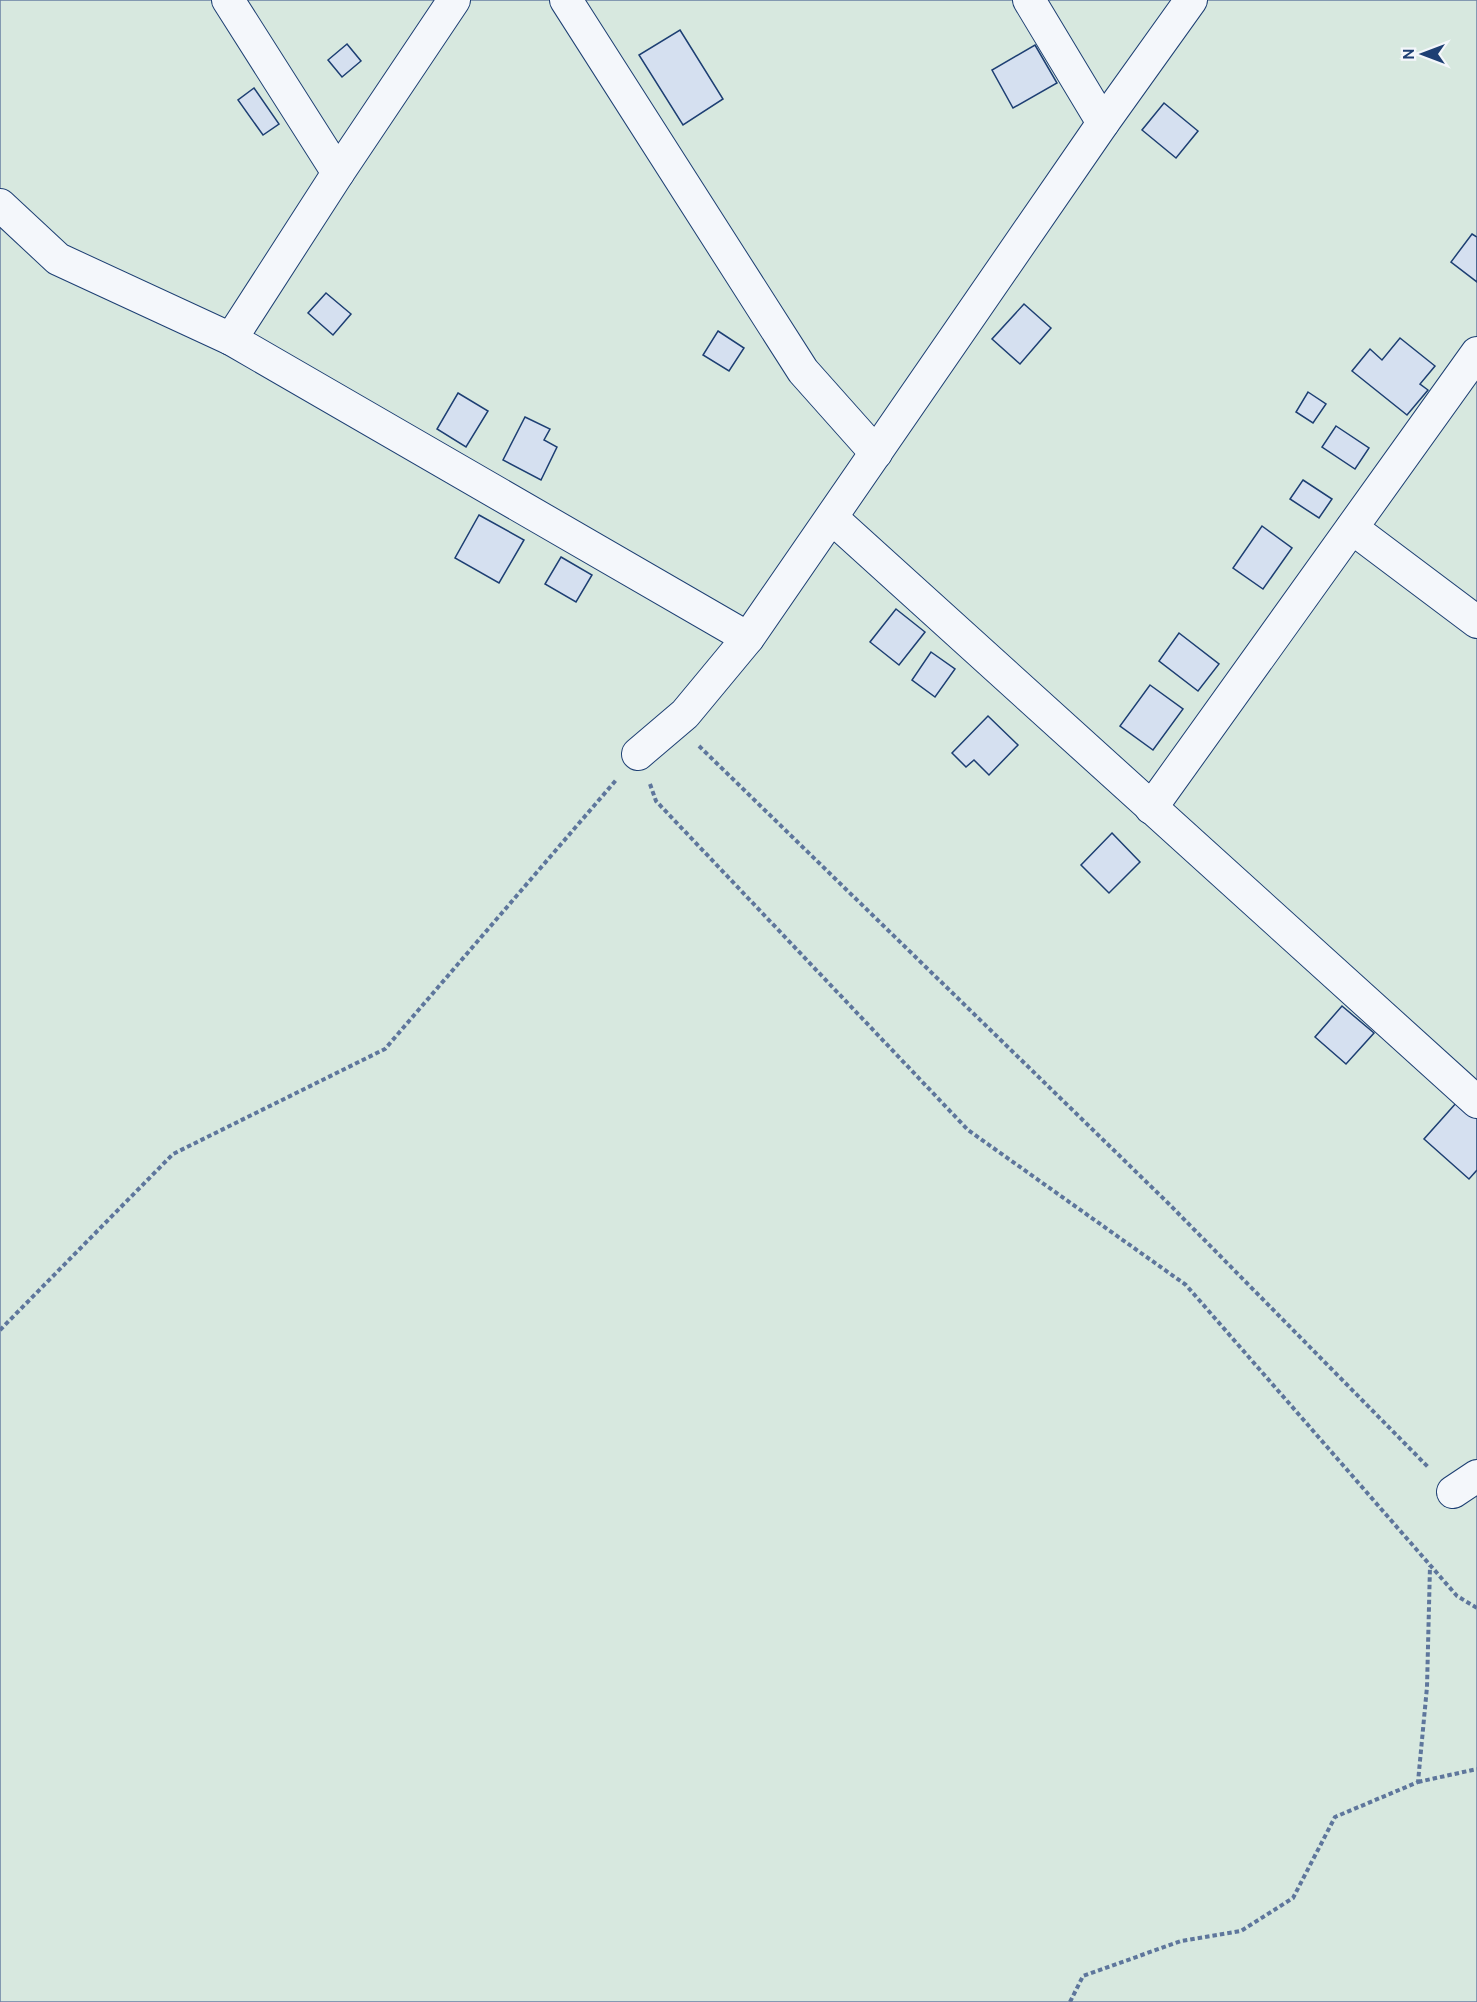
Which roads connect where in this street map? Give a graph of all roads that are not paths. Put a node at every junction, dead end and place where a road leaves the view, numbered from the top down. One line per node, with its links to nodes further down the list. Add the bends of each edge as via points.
1 (228, 0): 7 (street)
2 (454, 0): 7 (street)
3 (566, 0): 11 (street, via 803,371)
4 (1029, 0): 6 (street)
5 (1191, 0): 6 (street)
6 (1103, 123): 11 (street)
7 (338, 173): 9 (street)
8 (0, 205): 9 (street, via 58,259)
9 (231, 339): 15 (street)
10 (1477, 353): 13 (street)
11 (876, 453): 12 (street)
12 (832, 518): 15 (street); 17 (street)
13 (1352, 528): 14 (street); 17 (street)
14 (1477, 622)
15 (748, 638): 16 (street, via 685,714)
16 (638, 754)
17 (1151, 808): 18 (street)
18 (1477, 1102)

